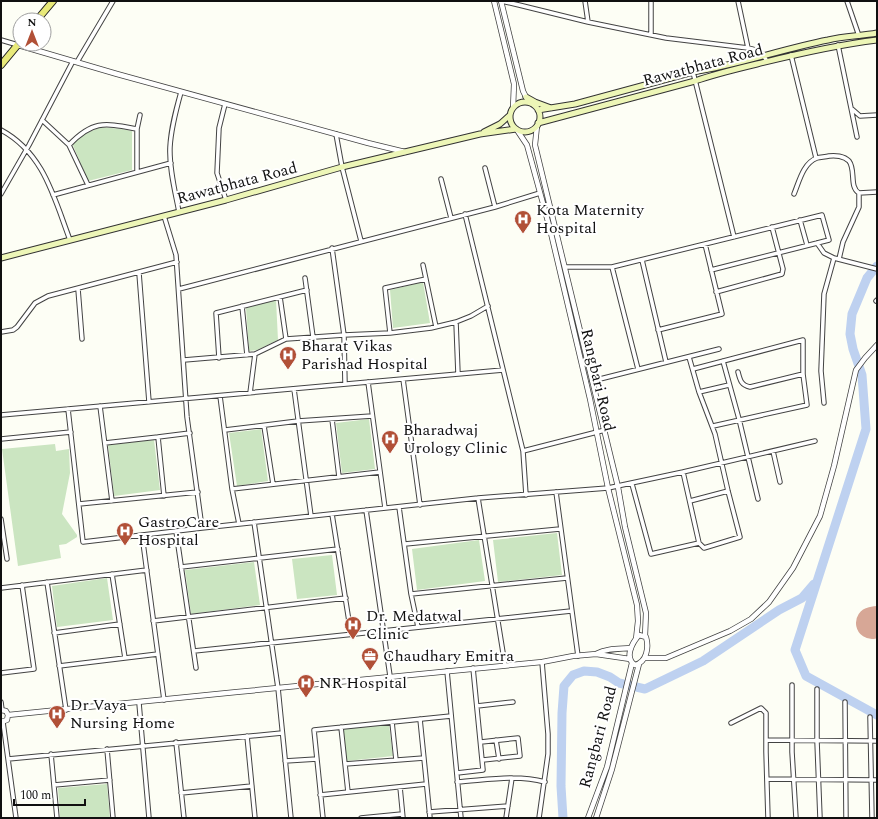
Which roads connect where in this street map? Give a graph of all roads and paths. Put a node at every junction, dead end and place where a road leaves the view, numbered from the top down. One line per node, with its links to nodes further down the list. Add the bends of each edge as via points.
1 (53, 1): 9 (main road)
2 (113, 1): 26 (street)
3 (494, 1): 11 (street)
4 (501, 1): 10 (street); 12 (street)
5 (585, 1): 12 (street)
6 (651, 1): 14 (street)
7 (738, 1): 20 (street)
8 (847, 1): 15 (street)
9 (44, 12)
10 (504, 14): 11 (street); 30 (street)
11 (498, 15): 31 (street)
12 (588, 22): 14 (street)
13 (877, 33): 15 (main road, Rawatbhata Road)
14 (651, 35): 20 (street)
15 (859, 36): 23 (main road, Rawatbhata Road, via 829,39)
16 (1, 40): 18 (street)
17 (877, 40): 19 (main road, Rawatbhata Road)
18 (12, 42)
19 (838, 46): 24 (main road, Rawatbhata Road); 38 (street)
20 (748, 48): 23 (street)
21 (12, 52): 27 (main road)
22 (44, 52): 26 (street)
23 (764, 55): 25 (street); 28 (main road, Rawatbhata Road)
24 (791, 55): 25 (main road, Rawatbhata Road); 53 (street)
25 (767, 61): 29 (main road, Rawatbhata Road)
26 (75, 62): 32 (street); 42 (street)
27 (1, 65)
28 (693, 72): 29 (street); 37 (main road, Rawatbhata Road)
29 (695, 81): 43 (main road, Rawatbhata Road); 74 (street)
30 (521, 82): 31 (street); 33 (street)
31 (514, 84): 35 (street)
32 (181, 92): 34 (street); 54 (street, via 174,117 170,147)
33 (526, 97): 36 (street); 37 (main road)
34 (225, 104): 47 (street); 66 (street, via 219,128 217,174)
35 (513, 108): 36 (main road, via 521,102); 40 (main road)
36 (536, 108): 37 (main road, Rawatbhata Road); 43 (main road, via 540,118)
37 (552, 108)
38 (851, 108): 41 (street, via 860,116); 49 (street)
39 (140, 115): 45 (street)
40 (510, 115): 46 (main road, via 510,123); 48 (main road, Rawatbhata Road, via 500,124)
41 (877, 115)
42 (42, 120): 50 (street); 51 (street)
43 (538, 124): 46 (main road, via 526,132); 88 (street, Rangbari Road, via 535,145)
44 (1, 130): 51 (street)
45 (136, 130): 50 (street, via 105,124 95,126 87,129); 57 (street)
46 (516, 130): 48 (main road, Rawatbhata Road); 61 (street, Rangbari Road, via 527,145)
47 (336, 134): 52 (street); 55 (street)
48 (480, 134): 52 (main road, Rawatbhata Road)
49 (857, 137)
50 (68, 145): 59 (street)
51 (27, 148): 63 (street); 65 (street, via 46,176)
52 (405, 152): 55 (main road, Rawatbhata Road)
53 (816, 158): 62 (street, via 832,155 849,161 855,188); 64 (street, via 804,170)
54 (171, 163): 57 (street); 68 (street)
55 (342, 167): 66 (main road, Rawatbhata Road); 76 (street)
56 (485, 168): 67 (street)
57 (137, 172): 59 (street)
58 (441, 179): 71 (street)
59 (88, 185): 65 (street)
60 (877, 192): 62 (street)
61 (540, 193): 67 (street); 150 (street, Rangbari Road)
62 (859, 193): 84 (street, via 859,208)
63 (1, 194)
64 (794, 194)
65 (53, 195): 75 (street)
66 (226, 200): 68 (main road, Rawatbhata Road)
67 (495, 207): 69 (street)
68 (179, 212): 70 (main road, Rawatbhata Road)
69 (465, 214): 71 (street); 101 (street)
70 (164, 216): 75 (main road, Rawatbhata Road); 86 (street)
71 (451, 218): 76 (street)
72 (800, 220): 73 (street); 77 (street, via 822,215 829,240); 79 (street)
73 (772, 228): 74 (street); 81 (street)
74 (734, 237): 78 (street)
75 (70, 240): 82 (main road, Rawatbhata Road)
76 (361, 241): 80 (street)
77 (817, 243): 79 (street); 83 (street, via 824,253)
78 (705, 244): 85 (street); 91 (street)
79 (807, 245): 81 (street)
80 (332, 248): 96 (street); 107 (street)
81 (779, 252): 91 (street); 98 (street, via 782,274)
82 (1, 258)
83 (834, 258): 84 (street); 137 (street, via 824,294 821,371)
84 (839, 259): 90 (street)
85 (642, 260): 89 (street); 104 (street)
86 (177, 262): 92 (street); 96 (street)
87 (423, 265): 94 (street)
88 (565, 267): 89 (street); 127 (street, Rangbari Road)
89 (612, 267): 120 (street)
90 (877, 269)
91 (711, 270): 98 (street)
92 (139, 273): 95 (street); 136 (street)
93 (305, 278): 97 (street)
94 (426, 279): 103 (street); 106 (street, via 385,288)
95 (78, 289): 105 (street, via 42,298 35,303 17,327); 109 (street)
96 (179, 289): 117 (street)
97 (306, 290): 99 (street); 108 (street)
98 (716, 292): 104 (street, via 722,314)
99 (280, 297): 100 (street); 110 (street)
100 (242, 306): 114 (street); 116 (street, via 216,313)
101 (488, 306): 102 (street); 122 (street)
102 (456, 322): 103 (street); 124 (street)
103 (436, 327): 106 (street)
104 (658, 330): 118 (street)
105 (1, 332)
106 (390, 333): 107 (street)
107 (344, 335): 108 (street); 129 (street)
108 (314, 337): 110 (street)
109 (82, 338)
110 (286, 339): 113 (street)
111 (877, 345): 228 (street, via 856,370 820,516 794,568 769,602 751,619 730,631 666,658)
112 (719, 349): 115 (street)
113 (255, 354): 114 (street); 133 (street)
114 (247, 355): 116 (street)
115 (689, 356): 118 (street); 121 (street)
116 (218, 358): 117 (street)
117 (184, 360): 135 (street)
118 (666, 362): 120 (street)
119 (723, 362): 121 (street); 125 (street, via 803,340); 130 (street)
120 (638, 369): 127 (street)
121 (693, 369): 132 (street)
122 (503, 370): 124 (street); 157 (street)
123 (738, 372): 125 (street, via 741,382 750,387)
124 (458, 374): 126 (street)
125 (803, 374): 143 (street, via 807,405)
126 (403, 379): 128 (street); 180 (street)
127 (592, 381): 148 (street, Rangbari Road)
128 (368, 382): 129 (street); 141 (street)
129 (345, 384): 131 (street)
130 (729, 385): 132 (street); 143 (street)
131 (294, 389): 133 (street); 144 (street)
132 (699, 392): 146 (street)
133 (250, 393): 134 (street)
134 (220, 396): 135 (street); 147 (street)
135 (186, 399): 136 (street); 151 (street)
136 (149, 402): 138 (street)
137 (824, 403)
138 (100, 406): 139 (street); 155 (street)
139 (68, 409): 140 (street); 149 (street)
140 (1, 415)
141 (372, 416): 142 (street); 160 (street)
142 (332, 419): 144 (street); 162 (street)
143 (739, 419): 146 (street); 158 (street)
144 (298, 421): 145 (street); 163 (street)
145 (264, 426): 147 (street); 165 (street)
146 (713, 426): 159 (street)
147 (224, 430): 169 (street)
148 (605, 430): 150 (street); 167 (street, Rangbari Road)
149 (71, 432): 153 (street); 179 (street)
150 (597, 432): 157 (street); 168 (street, Rangbari Road)
151 (190, 433): 152 (street); 170 (street)
152 (158, 437): 155 (street); 174 (street)
153 (1, 439)
154 (815, 441): 156 (street)
155 (105, 443): 177 (street)
156 (773, 451): 158 (street); 164 (street)
157 (523, 452): 173 (street)
158 (747, 457): 159 (street); 176 (street)
159 (722, 463): 161 (street); 172 (street)
160 (380, 472): 162 (street); 182 (street)
161 (683, 472): 166 (street); 178 (street)
162 (339, 477): 163 (street)
163 (306, 480): 165 (street); 185 (street)
164 (780, 482)
165 (273, 484): 169 (street)
166 (632, 484): 167 (street); 194 (street, via 651,554)
167 (618, 487): 168 (street); 219 (street, Rangbari Road, via 646,613)
168 (608, 488): 171 (street); 220 (street, Rangbari Road, via 637,606)
169 (232, 489): 188 (street)
170 (198, 492): 174 (street); 189 (street)
171 (556, 492): 173 (street); 190 (street)
172 (728, 492): 178 (street); 194 (street, via 740,537 704,548)
173 (526, 495): 175 (street)
174 (164, 496): 177 (street)
175 (478, 498): 180 (street); 193 (street)
176 (758, 499)
177 (112, 501): 179 (street)
178 (690, 501): 194 (street)
179 (79, 504): 192 (street, via 83,542)
180 (420, 505): 181 (street)
181 (399, 507): 182 (street); 195 (street)
182 (385, 508): 183 (street)
183 (366, 510): 184 (street); 216 (street)
184 (332, 514): 185 (street); 196 (street)
185 (311, 516): 187 (street)
186 (1, 519): 198 (street)
187 (254, 522): 188 (street); 197 (street)
188 (239, 524): 189 (street)
189 (202, 528): 191 (street)
190 (560, 529): 193 (street); 202 (street)
191 (176, 531): 192 (street); 199 (street)
192 (142, 535): 200 (street)
193 (484, 536): 195 (street); 205 (street)
194 (699, 543)
195 (405, 544): 207 (street)
196 (338, 549): 197 (street); 208 (street)
197 (259, 558): 199 (street); 209 (street)
198 (7, 559)
199 (181, 567): 211 (street)
200 (147, 570): 201 (street); 213 (street)
201 (112, 574): 203 (street); 214 (street)
202 (567, 578): 205 (street); 210 (street)
203 (47, 582): 204 (street); 217 (street)
204 (22, 585): 206 (street); 237 (street, via 34,669)
205 (492, 586): 207 (street); 212 (street)
206 (1, 588)
207 (411, 594): 215 (street)
208 (346, 598): 209 (street); 218 (street)
209 (266, 608): 211 (street); 221 (street)
210 (571, 611): 212 (street); 226 (street)
211 (189, 617): 213 (street); 223 (street)
212 (498, 619): 215 (street); 232 (street)
213 (153, 621): 224 (street)
214 (120, 624): 217 (street); 227 (street)
215 (418, 627): 216 (street)
216 (384, 630): 218 (street); 238 (street)
217 (54, 633): 233 (street)
218 (351, 634): 221 (street)
219 (645, 636): 220 (street); 228 (street, Rangbari Road)
220 (636, 639): 222 (street)
221 (271, 643): 223 (street); 240 (street)
222 (631, 648): 225 (street, via 602,650); 229 (street, Rangbari Road)
223 (194, 651): 234 (street)
224 (158, 654): 227 (street); 242 (street)
225 (596, 654): 226 (street); 229 (street)
226 (578, 656): 230 (street)
227 (125, 658): 233 (street)
228 (645, 658): 231 (street)
229 (631, 661): 231 (street, via 635,665); 316 (street, Rangbari Road, via 607,767)
230 (542, 662): 232 (street); 290 (street, via 548,734)
231 (639, 664): 317 (street, Rangbari Road, via 612,769)
232 (505, 665): 235 (street)
233 (59, 666): 249 (street)
234 (196, 668)
235 (473, 668): 236 (street); 247 (street)
236 (447, 671): 238 (street); 251 (street)
237 (1, 673)
238 (390, 676): 240 (street)
239 (792, 685): 262 (street)
240 (278, 688): 242 (street); 258 (street)
241 (817, 689): 263 (street)
242 (164, 700): 246 (street)
243 (1, 702): 248 (street)
244 (513, 702): 247 (street)
245 (845, 702): 264 (street)
246 (139, 703): 249 (street); 269 (street)
247 (477, 706): 268 (street)
248 (2, 710): 250 (street)
249 (66, 710): 250 (street)
250 (8, 715): 254 (street, via 7,720)
251 (451, 716): 253 (street); 280 (street)
252 (870, 717): 265 (street)
253 (420, 719): 255 (street); 272 (street)
254 (2, 722): 273 (street)
255 (392, 722): 257 (street); 276 (street)
256 (731, 723): 261 (street, via 761,708 766,713)
257 (342, 727): 274 (street, via 314,730); 279 (street)
258 (282, 733): 259 (street); 278 (street)
259 (247, 736): 267 (street); 293 (street)
260 (496, 740): 268 (street); 275 (street); 275 (street, via 518,738 520,756)
261 (766, 740): 262 (street); 282 (street)
262 (792, 740): 263 (street); 283 (street)
263 (817, 741): 264 (street); 284 (street)
264 (845, 741): 265 (street); 286 (street)
265 (870, 741): 266 (street); 287 (street)
266 (877, 741)
267 (176, 742): 269 (street); 296 (street)
268 (481, 742): 277 (street)
269 (143, 745): 270 (street); 305 (street)
270 (107, 749): 271 (street); 285 (street)
271 (51, 754): 273 (street); 292 (street)
272 (424, 758): 276 (street); 291 (street)
273 (8, 759): 302 (street)
274 (316, 759): 278 (street); 297 (street)
275 (499, 759): 277 (street)
276 (396, 760): 279 (street)
277 (483, 760): 280 (street, via 484,770)
278 (285, 761): 309 (street)
279 (345, 764): 295 (street)
280 (456, 773): 289 (street)
281 (512, 778): 289 (street); 290 (street); 298 (street)
282 (767, 779): 283 (street); 318 (street)
283 (793, 779): 284 (street); 319 (street)
284 (819, 779): 286 (street); 320 (street)
285 (110, 780): 292 (street); 304 (street)
286 (846, 780): 287 (street); 321 (street)
287 (871, 780): 288 (street); 322 (street)
288 (877, 780)
289 (458, 782): 299 (street)
290 (545, 782): 315 (street)
291 (426, 784): 294 (street); 300 (street)
292 (54, 785): 303 (street)
293 (252, 786): 296 (street); 308 (street)
294 (400, 787): 295 (street); 301 (street)
295 (348, 792): 297 (street)
296 (181, 793): 306 (street)
297 (320, 795): 310 (street)
298 (508, 806): 299 (street); 314 (street)
299 (460, 810): 300 (street); 313 (street)
300 (429, 812): 312 (street)
301 (402, 816): 311 (street)
302 (16, 818)
303 (57, 818)
304 (113, 818)
305 (149, 818)
306 (184, 818)
307 (252, 818): 308 (street)
308 (255, 818)
309 (291, 818)
310 (323, 818)
311 (361, 818)
312 (430, 818)
313 (461, 818)
314 (506, 818)
315 (539, 818)
316 (588, 818)
317 (596, 818)
318 (768, 818)
319 (796, 818)
320 (820, 818)
321 (846, 818)
322 (872, 818)

